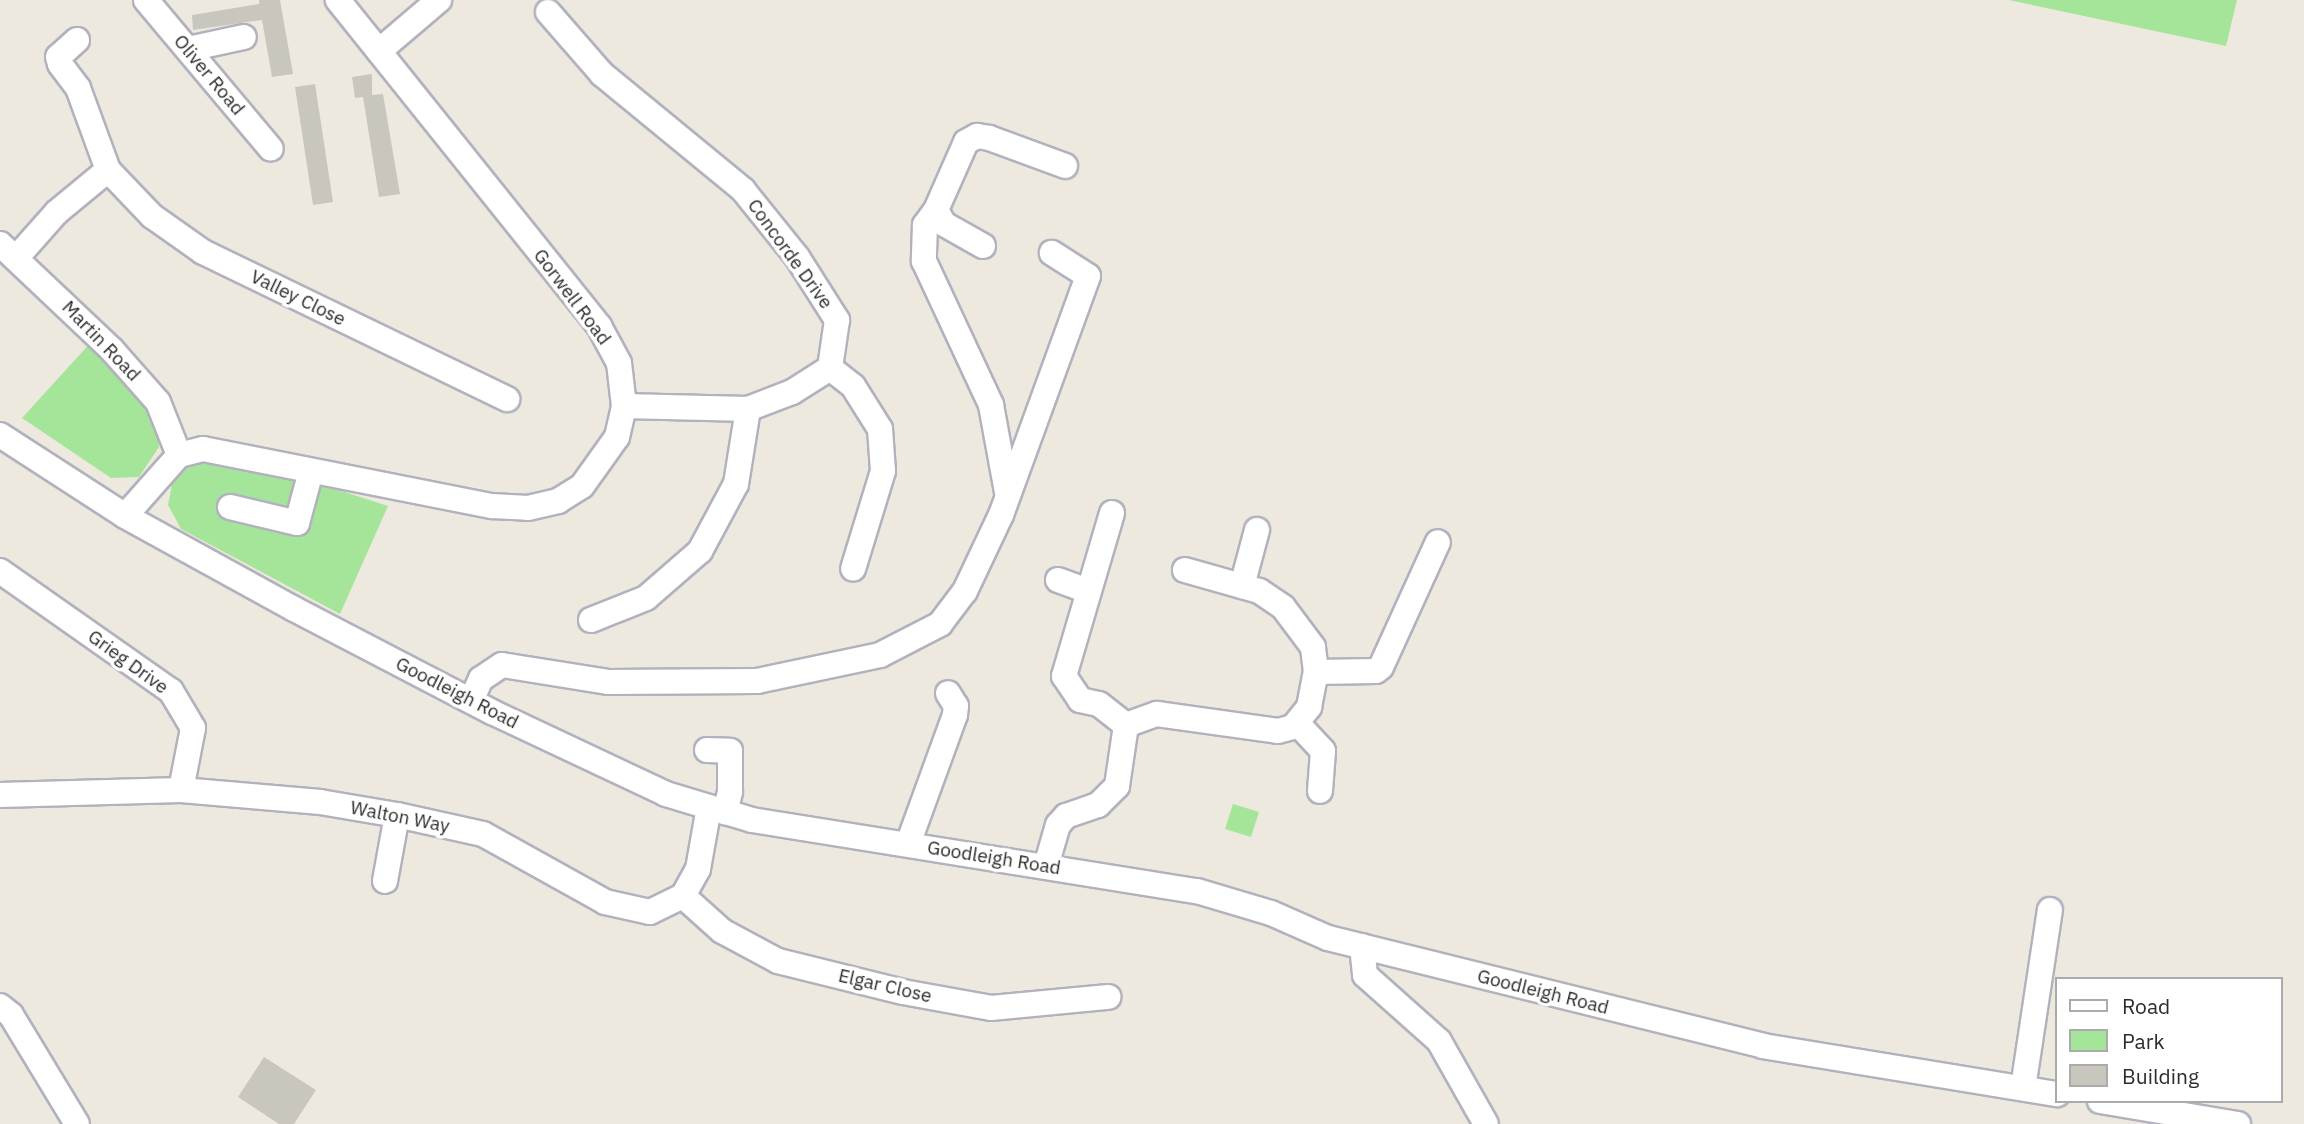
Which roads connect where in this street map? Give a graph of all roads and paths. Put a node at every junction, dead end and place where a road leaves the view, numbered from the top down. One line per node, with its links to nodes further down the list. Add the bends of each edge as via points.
1 (146, 0): 7 (street, Oliver Road)
2 (338, 0): 8 (street, Gorwell Road)
3 (439, 0): 8 (street)
4 (548, 12): 16 (street, Concorde Drive, via 602,74 743,190 797,257 837,320)
5 (244, 37): 7 (street)
6 (77, 40): 11 (street, Valley Close, via 58,57 78,88)
7 (188, 50): 9 (street, Oliver Road)
8 (379, 51): 18 (street, Gorwell Road, via 598,326 619,363)
9 (271, 149)
10 (1065, 166): 12 (street, via 989,138 970,138 955,159)
11 (108, 170): 14 (street); 17 (street, Valley Close, via 152,216 202,252)
12 (936, 210): 13 (street, via 944,224); 23 (street, via 925,225 924,261 991,405)
13 (983, 246)
14 (9, 251): 21 (street, Martin Road, via 158,402)
15 (1052, 253): 23 (street, via 1088,276)
16 (830, 368): 19 (street, via 792,392); 29 (street, via 853,386 880,429 883,471)
17 (507, 399)
18 (624, 406): 19 (street); 22 (street, Gorwell Road, via 617,437 582,486 558,501 528,508 492,506)
19 (747, 409): 35 (street, via 736,484 700,551 646,598)
20 (0, 435): 26 (street, Goodleigh Road)
21 (179, 455): 22 (street, Gorwell Road, via 203,449); 26 (street)
22 (311, 471): 24 (street, via 296,523)
23 (1008, 495): 38 (street, via 955,607 940,624 905,645 757,681 608,682 502,665 481,679)
24 (230, 507)
25 (1111, 513): 34 (street)
26 (125, 516): 38 (street, Goodleigh Road)
27 (1257, 530): 33 (street)
28 (1438, 542): 36 (street, via 1381,667 1376,671)
29 (853, 569)
30 (0, 570): 42 (street, Grieg Drive, via 171,691 193,728)
31 (1185, 570): 33 (street)
32 (1058, 580): 34 (street)
33 (1242, 586): 36 (street, via 1275,600 1296,621 1313,647)
34 (1088, 591): 40 (street, via 1064,676 1080,700 1099,705)
35 (591, 620)
36 (1316, 672): 39 (street, via 1310,707)
37 (948, 693): 47 (street, via 956,706 955,715)
38 (471, 701): 45 (street, Goodleigh Road, via 666,794)
39 (1297, 723): 40 (street, via 1279,731 1157,714); 43 (street, via 1323,751)
40 (1126, 725): 48 (street, via 1117,786 1098,805 1066,816 1058,825)
41 (728, 751): 45 (street, via 730,792)
42 (181, 790): 44 (street, Walton Way); 46 (street, Walton Way, via 320,802)
43 (1320, 791)
44 (0, 795)
45 (717, 810): 47 (street, Goodleigh Road, via 752,820); 50 (street, via 698,869)
46 (397, 815): 49 (street); 50 (street, Walton Way, via 483,834 605,902 627,909 650,912)
47 (908, 844): 48 (street, Goodleigh Road)
48 (1046, 866): 52 (street, Goodleigh Road, via 1197,891 1271,914 1328,939)
49 (385, 881)
50 (683, 896): 53 (street, Elgar Close, via 722,931 778,961 903,992 991,1008)
51 (2050, 910): 55 (street)
52 (1362, 946): 55 (street, Goodleigh Road, via 1763,1046); 59 (street, via 1365,975 1439,1041)
53 (1108, 997)
54 (0, 1006): 58 (street, via 11,1015)
55 (2023, 1088): 56 (street, Goodleigh Road)
56 (2056, 1094)
57 (2112, 1103): 60 (street)
58 (77, 1124)
59 (1486, 1124)
60 (2238, 1124)

